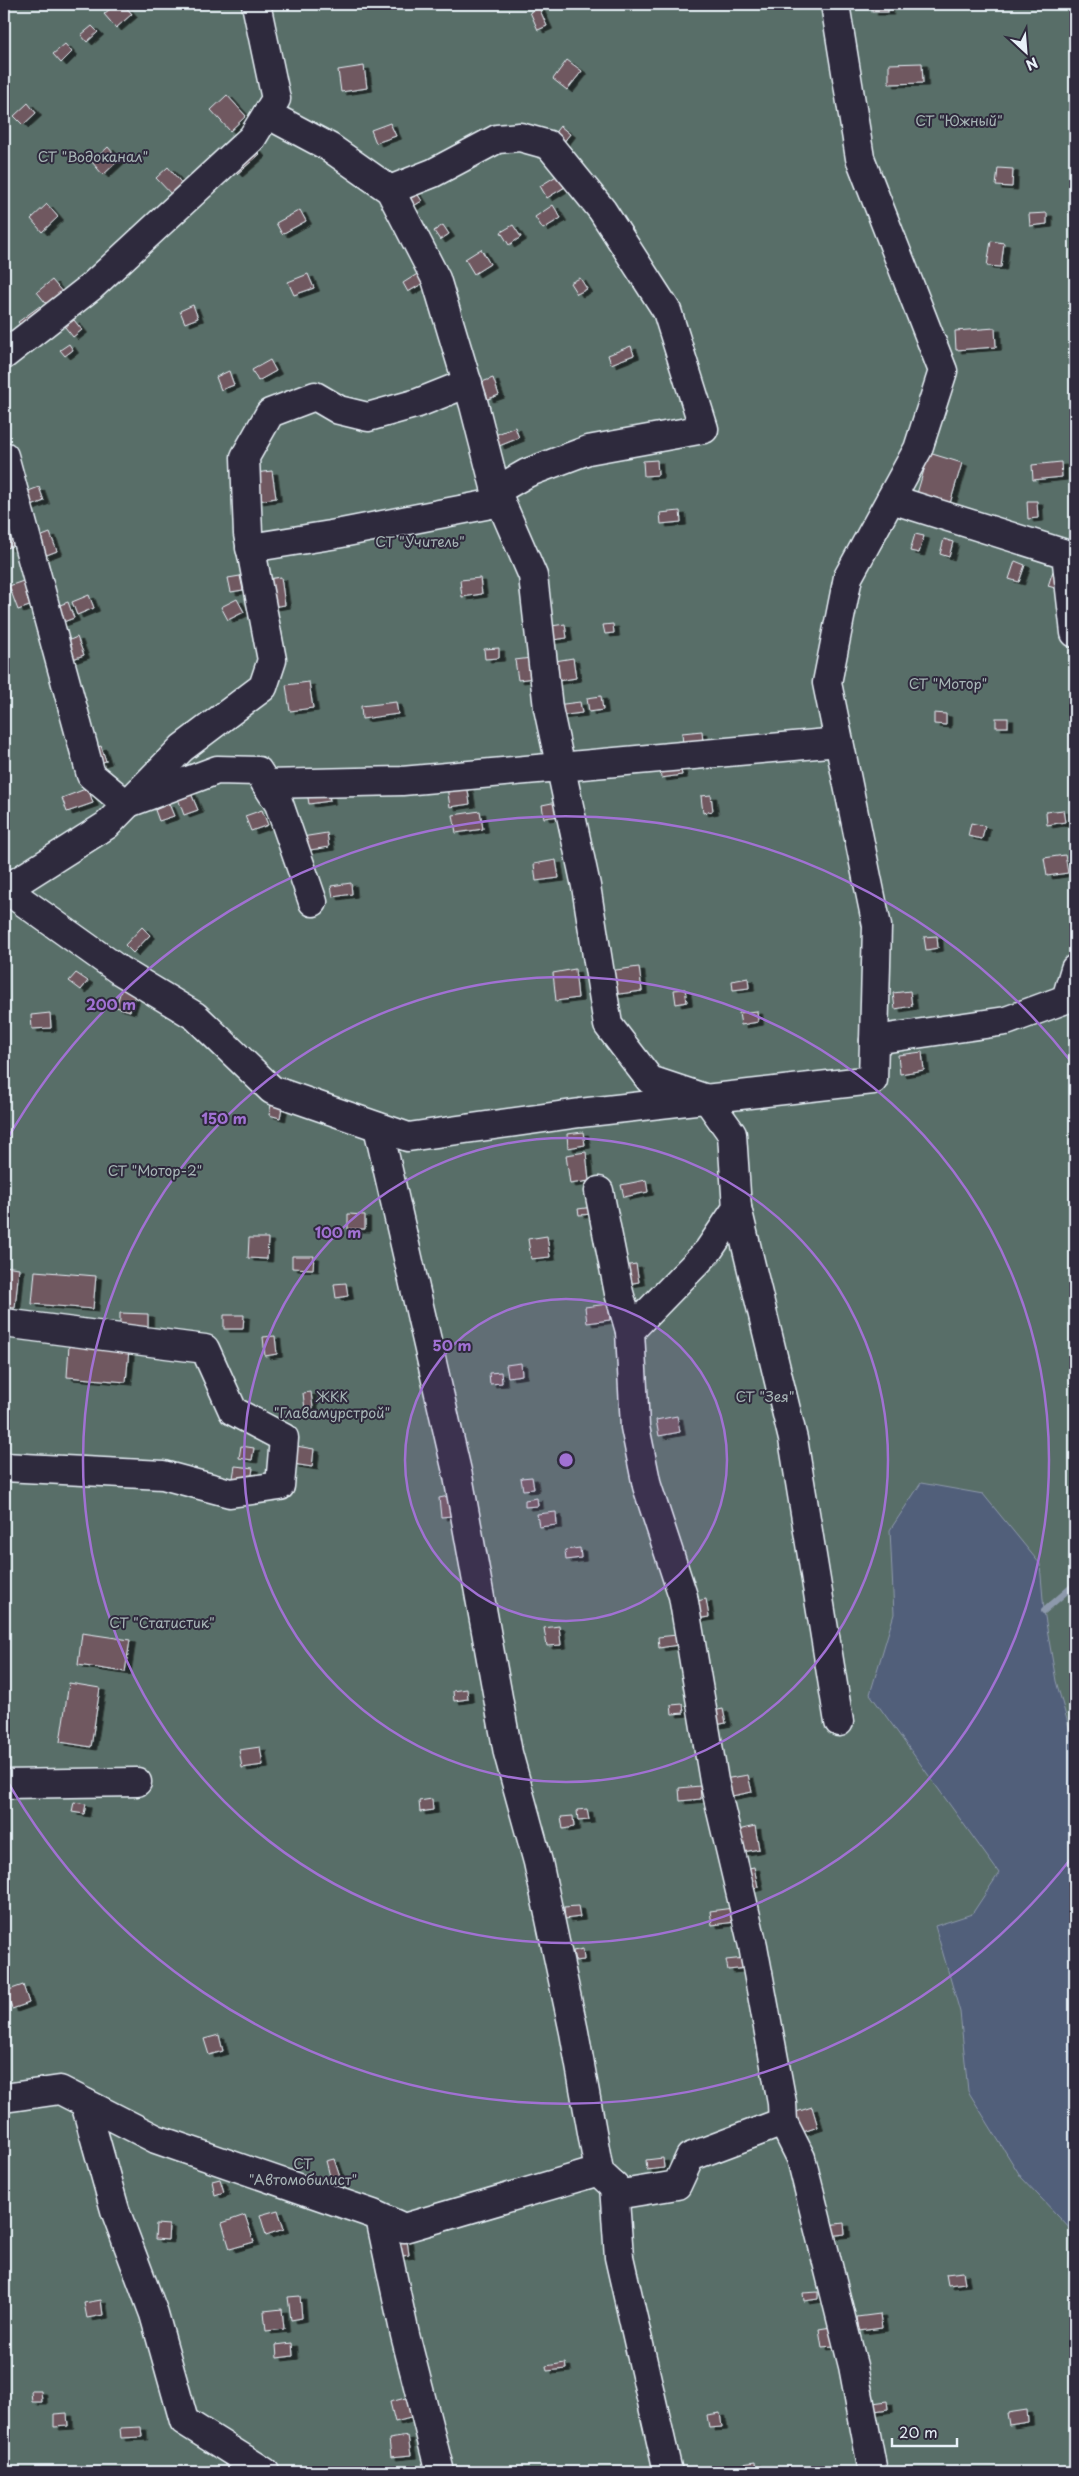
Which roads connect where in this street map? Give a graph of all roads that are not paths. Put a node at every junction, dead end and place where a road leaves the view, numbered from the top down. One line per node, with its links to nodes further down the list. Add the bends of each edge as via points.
1 (256, 4): 3 (street, via 276,99)
2 (835, 4): 9 (street, via 860,158 943,371 918,448)
3 (268, 114): 4 (street, via 330,148); 5 (street, via 252,138 91,287)
4 (390, 190): 6 (street, via 436,279); 8 (street, via 433,173 497,139 520,137 549,144 602,210 667,311 704,429 588,450 527,473)
5 (4, 354)
6 (468, 383): 8 (street); 10 (street, via 418,403 368,417 339,410 314,396 270,413 245,456)
7 (4, 456): 15 (street, via 91,775)
8 (498, 496): 10 (street, via 330,536); 13 (street, via 532,576 548,708)
9 (891, 499): 11 (street, via 1066,554); 12 (street, via 848,577 827,683)
10 (250, 548): 15 (street, via 272,660 263,687 182,748)
11 (1075, 633)
12 (839, 742): 13 (street); 19 (street, via 877,926)
13 (561, 766): 14 (street, via 402,781); 20 (street, via 586,886 608,1025 650,1080)
14 (266, 784): 15 (street, via 258,771 217,770); 17 (street, via 279,804)
15 (126, 804): 16 (street, via 107,825)
16 (5, 889): 21 (street, via 119,970 195,1016 272,1090)
17 (314, 902)
18 (1075, 969): 19 (street, via 1066,999 1006,1021)
19 (874, 1040): 20 (street, via 873,1080)
20 (707, 1098): 21 (street, via 408,1137); 23 (street, via 732,1134)
21 (378, 1127): 33 (street, via 458,1476 508,1754 538,1862)
22 (599, 1191): 25 (street, via 619,1293)
23 (737, 1208): 25 (street, via 708,1251); 27 (street, via 793,1439)
24 (4, 1323): 26 (street, via 205,1349 233,1411 284,1438 280,1486 230,1493 163,1475)
25 (630, 1331): 32 (street, via 635,1427 647,1486 682,1596 714,1781 755,1956)
26 (4, 1467)
27 (839, 1722)
28 (137, 1782): 29 (street)
29 (4, 1784)
30 (4, 2098): 31 (street, via 60,2090)
31 (85, 2103): 34 (street, via 156,2139); 35 (street, via 115,2210 154,2314 184,2420)
32 (783, 2122): 33 (street, via 690,2157 677,2185 622,2194); 38 (street, via 801,2158 853,2366)
33 (606, 2179): 34 (street, via 404,2228); 37 (street)
34 (380, 2218): 36 (street, via 405,2335)
35 (265, 2472)
36 (440, 2472)
37 (668, 2472)
38 (873, 2472)

